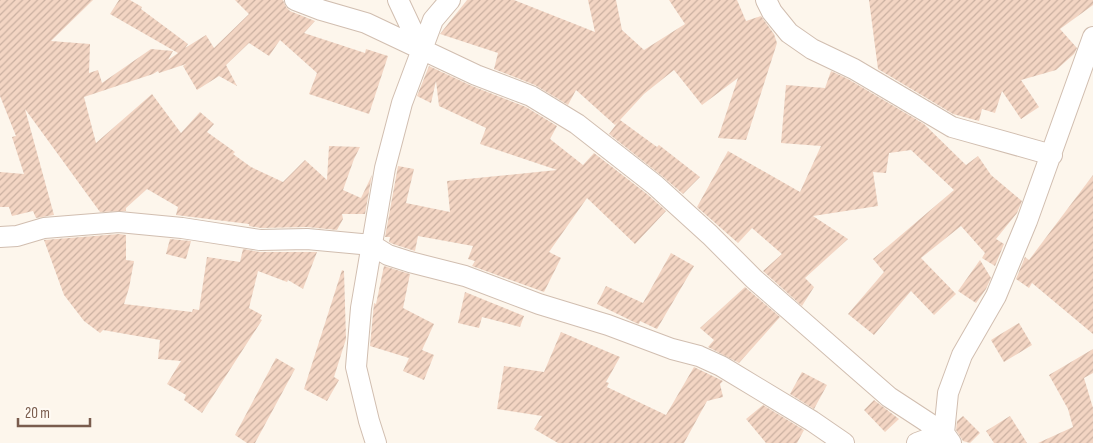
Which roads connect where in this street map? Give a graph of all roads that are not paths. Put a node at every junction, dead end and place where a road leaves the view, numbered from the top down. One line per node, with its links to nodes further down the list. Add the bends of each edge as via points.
1 (295, 0): 6 (street, via 366,23)
2 (398, 0): 6 (street)
3 (450, 0): 6 (street, via 433,20)
4 (766, 0): 7 (street, via 789,33 812,49 854,69 952,126)
5 (1093, 37): 7 (street)
6 (422, 51): 9 (street, via 402,103 389,150); 10 (street, via 531,96 577,124 656,186 754,279 889,397)
7 (1052, 155): 10 (street, via 996,296 962,355 948,393)
8 (0, 237): 9 (street, via 44,228 119,222 260,240)
9 (372, 245): 11 (street, via 361,308 356,367); 12 (street, via 388,255 465,276 672,350 699,356 721,366)
10 (948, 438): 13 (street)
11 (376, 443)
12 (844, 443)
13 (917, 443)

